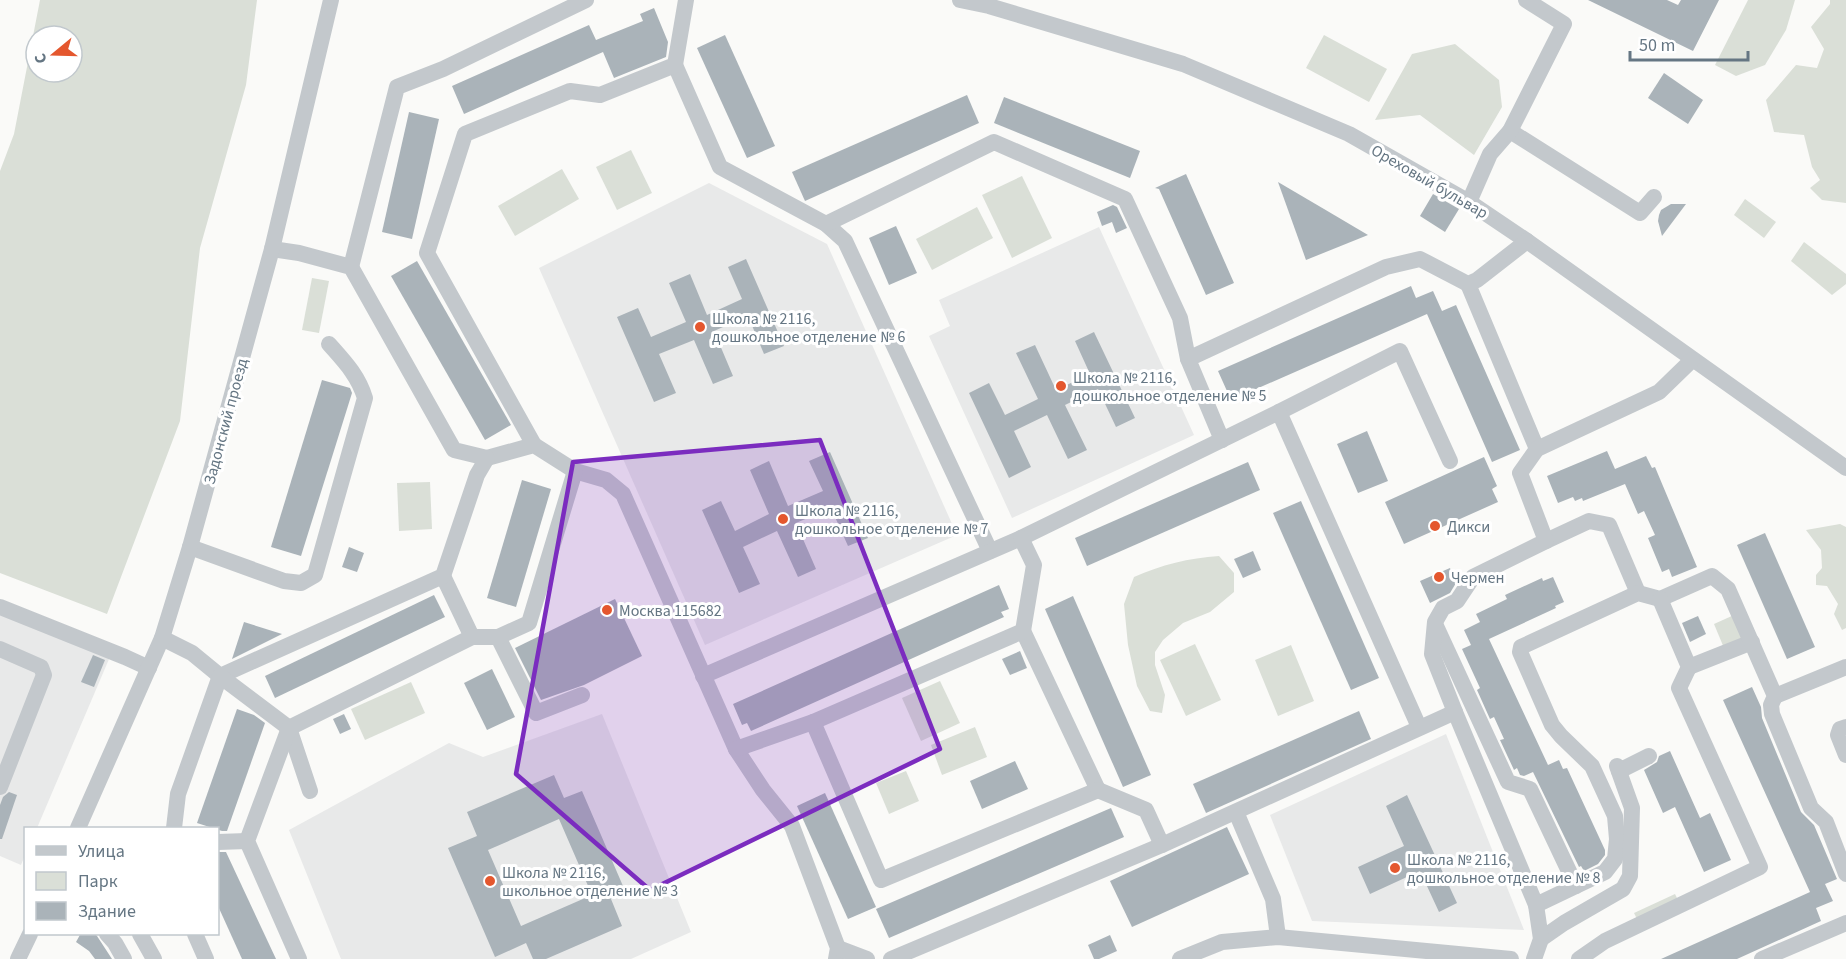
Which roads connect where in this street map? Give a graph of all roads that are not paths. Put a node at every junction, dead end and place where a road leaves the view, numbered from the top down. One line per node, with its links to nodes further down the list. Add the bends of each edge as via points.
1 (331, 0): 12 (street, Задонский проезд)
2 (586, 0): 13 (street, via 397,87)
3 (686, 0): 6 (street)
4 (960, 0): 9 (street, Ореховый бульвар, via 1194,69 1349,134)
5 (1526, 0): 7 (street, via 1564,24)
6 (675, 65): 10 (street, via 720,167); 20 (street, via 600,95 570,91 465,134 427,253)
7 (1510, 131): 8 (street, via 1640,213); 9 (street, via 1490,154)
8 (1654, 197)
9 (1468, 202): 11 (street, Ореховый бульвар)
10 (826, 224): 16 (street, via 994,142 1125,199 1180,318); 29 (street, via 845,241)
11 (1527, 241): 14 (street); 17 (street, Ореховый бульвар)
12 (272, 249): 13 (street); 28 (street, Задонский проезд)
13 (351, 267): 22 (street, via 454,450)
14 (1468, 284): 16 (street, via 1420,259 1386,267); 21 (street)
15 (328, 344): 28 (street, via 353,371 365,398 315,575 301,583 284,581)
16 (1188, 359): 19 (street)
17 (1692, 360): 21 (street, via 1659,392); 24 (street, Ореховый бульвар)
18 (1279, 412): 19 (street); 23 (street, via 1400,351); 50 (street)
19 (1222, 440): 26 (street)
20 (534, 445): 22 (street); 25 (street)
21 (1537, 449): 27 (street, via 1520,473)
22 (487, 458): 30 (street, via 477,475)
23 (1450, 461)
24 (1846, 468)
25 (575, 471): 37 (street, via 529,623); 45 (street, via 606,480 623,494)
26 (1021, 538): 29 (street); 35 (street, via 1034,565)
27 (1546, 541): 31 (street, via 1589,521 1608,525); 34 (street, via 1473,577 1457,601 1443,608)
28 (190, 547): 38 (street, Задонский проезд)
29 (990, 551): 45 (street)
30 (443, 576): 36 (street); 44 (street)
31 (1638, 592): 32 (street); 66 (street, via 1521,647 1552,725 1592,766 1615,816 1615,859 1605,872)
32 (1660, 599): 39 (street, via 1712,576 1728,589); 41 (street)
33 (2, 612): 43 (street)
34 (1435, 622): 48 (street, via 1432,654); 66 (street, via 1508,782 1530,789)
35 (1023, 632): 49 (street); 57 (street)
36 (472, 637): 37 (street); 52 (street)
37 (498, 637): 46 (street, via 536,713)
38 (162, 638): 43 (street, Задонский проезд); 44 (street, via 192,653)
39 (1752, 642): 41 (street); 47 (street)
40 (0, 649): 56 (street, via 41,667 44,675)
41 (1689, 667): 88 (street, via 1678,688 1760,867 1605,941)
42 (1846, 667): 47 (street)
43 (149, 668): 60 (street, Задонский проезд)
44 (220, 676): 52 (street); 61 (street, via 178,794)
45 (703, 676): 53 (street)
46 (582, 695)
47 (1775, 696): 65 (street, via 1772,714 1811,808 1826,822)
48 (1455, 712): 50 (street); 67 (street)
49 (813, 722): 53 (street); 57 (street, via 881,880)
50 (1419, 727): 59 (street)
51 (1846, 727): 54 (street, via 1838,735)
52 (289, 728): 58 (street); 62 (street)
53 (736, 749): 76 (street, via 792,826)
54 (1846, 755)
55 (1649, 756): 74 (street, via 1618,768 1632,808 1630,876 1623,889)
56 (0, 787)
57 (1098, 790): 64 (street, via 1146,810)
58 (310, 791)
59 (1236, 812): 64 (street); 73 (street, via 1273,898)
60 (78, 827)
61 (174, 827)
62 (247, 841): 63 (street); 81 (street)
63 (219, 842)
64 (1162, 845): 83 (street)
65 (1846, 874)
66 (1576, 886): 67 (street)
67 (1536, 905): 74 (street)
68 (1846, 923): 89 (street)
69 (29, 935): 77 (street)
70 (109, 935): 78 (street)
71 (141, 935): 79 (street)
72 (196, 935): 80 (street)
73 (1278, 937): 75 (street); 86 (street)
74 (1541, 939): 87 (street)
75 (1222, 942): 84 (street); 85 (street)
76 (837, 954): 82 (street)
77 (18, 959)
78 (124, 959)
79 (154, 959)
80 (206, 959)
81 (299, 959)
82 (867, 959)
83 (891, 959)
84 (1180, 959)
85 (1224, 959)
86 (1511, 959)
87 (1534, 959)
88 (1579, 959)
89 (1762, 959)

